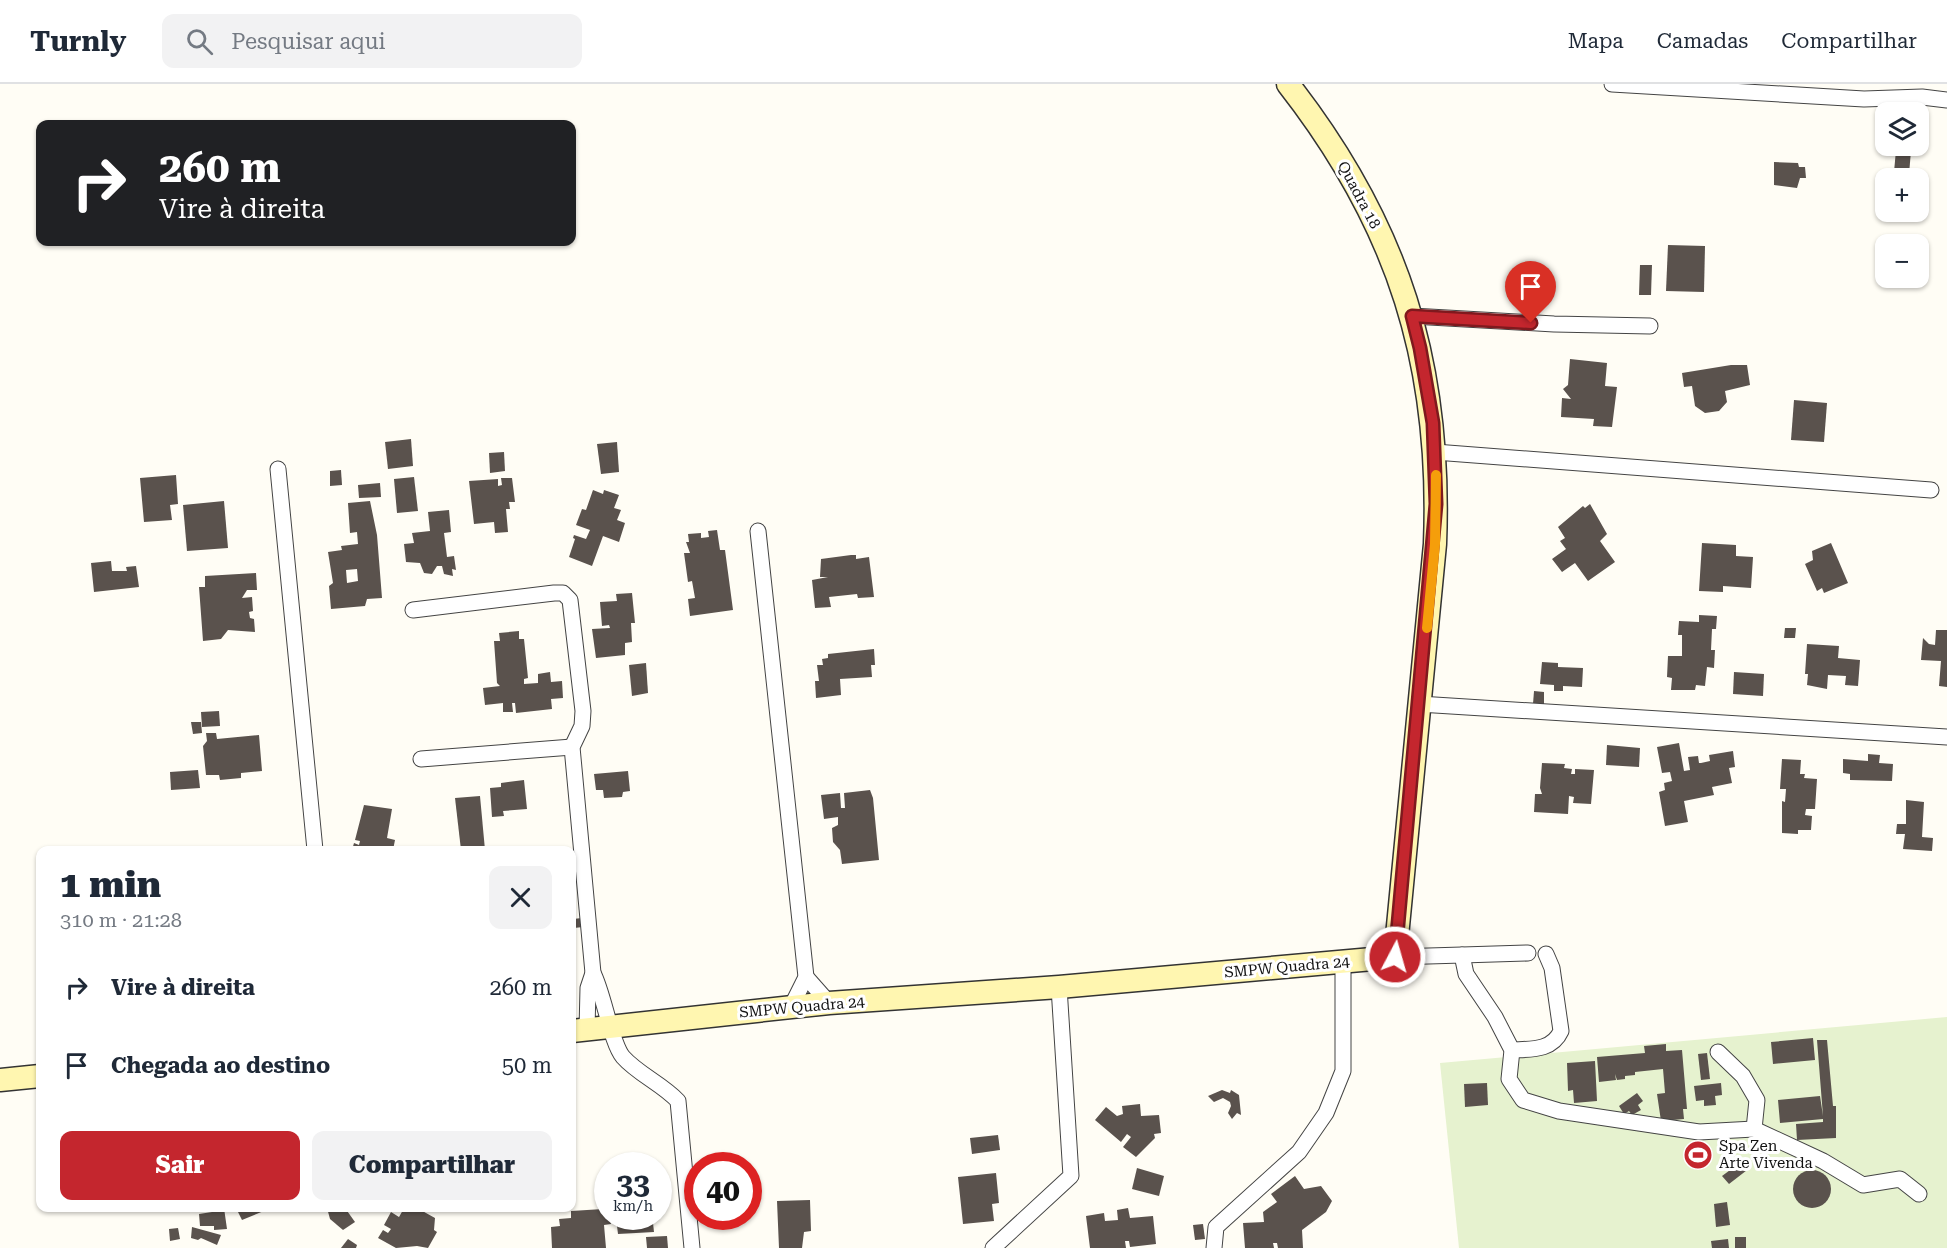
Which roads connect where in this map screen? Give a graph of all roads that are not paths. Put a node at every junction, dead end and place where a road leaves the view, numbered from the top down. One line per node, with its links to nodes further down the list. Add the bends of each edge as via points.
1 (1288, 84): 4 (street, Quadra 18, via 1327,136 1371,213)
2 (1612, 84): 3 (street)
3 (1947, 100)
4 (1412, 316): 5 (street); 6 (street, via 1428,386)
5 (1650, 326)
6 (1436, 452): 8 (street); 11 (street, via 1435,544)
7 (278, 469): 15 (street)
8 (1931, 490)
9 (758, 531): 22 (street)
10 (413, 610): 13 (street, via 554,593 567,596 573,606 583,711 582,726)
11 (1419, 704): 12 (street); 19 (street)
12 (1947, 737)
13 (572, 747): 14 (street); 21 (street)
14 (421, 759)
15 (315, 846)
16 (1528, 953): 18 (street)
17 (1546, 954): 28 (street, via 1552,968 1561,1032 1557,1040 1544,1048)
18 (1462, 955): 19 (street); 28 (street, via 1466,974)
19 (1395, 957): 20 (street, SMPW Quadra 24)
20 (1343, 962): 23 (street, SMPW Quadra 24); 36 (street, via 1343,1071 1326,1113 1299,1152 1216,1227)
21 (592, 973): 26 (street); 27 (street)
22 (806, 977): 24 (street); 25 (street)
23 (1059, 987): 24 (street, SMPW Quadra 24); 35 (street, via 1071,1176)
24 (829, 1003): 25 (street, SMPW Quadra 24)
25 (791, 1007): 26 (street, SMPW Quadra 24)
26 (612, 1027): 27 (street, SMPW Quadra 24); 34 (street, via 624,1057 678,1101)
27 (579, 1030)
28 (1512, 1050): 32 (street, via 1509,1079 1523,1100 1559,1111 1699,1132)
29 (1718, 1052): 32 (street, via 1743,1076 1757,1100)
30 (36, 1076): 31 (street)
31 (0, 1080)
32 (1754, 1129): 33 (street, via 1823,1161 1863,1185 1900,1179)
33 (1919, 1194)
34 (692, 1248)
35 (993, 1248)
36 (1214, 1248)

